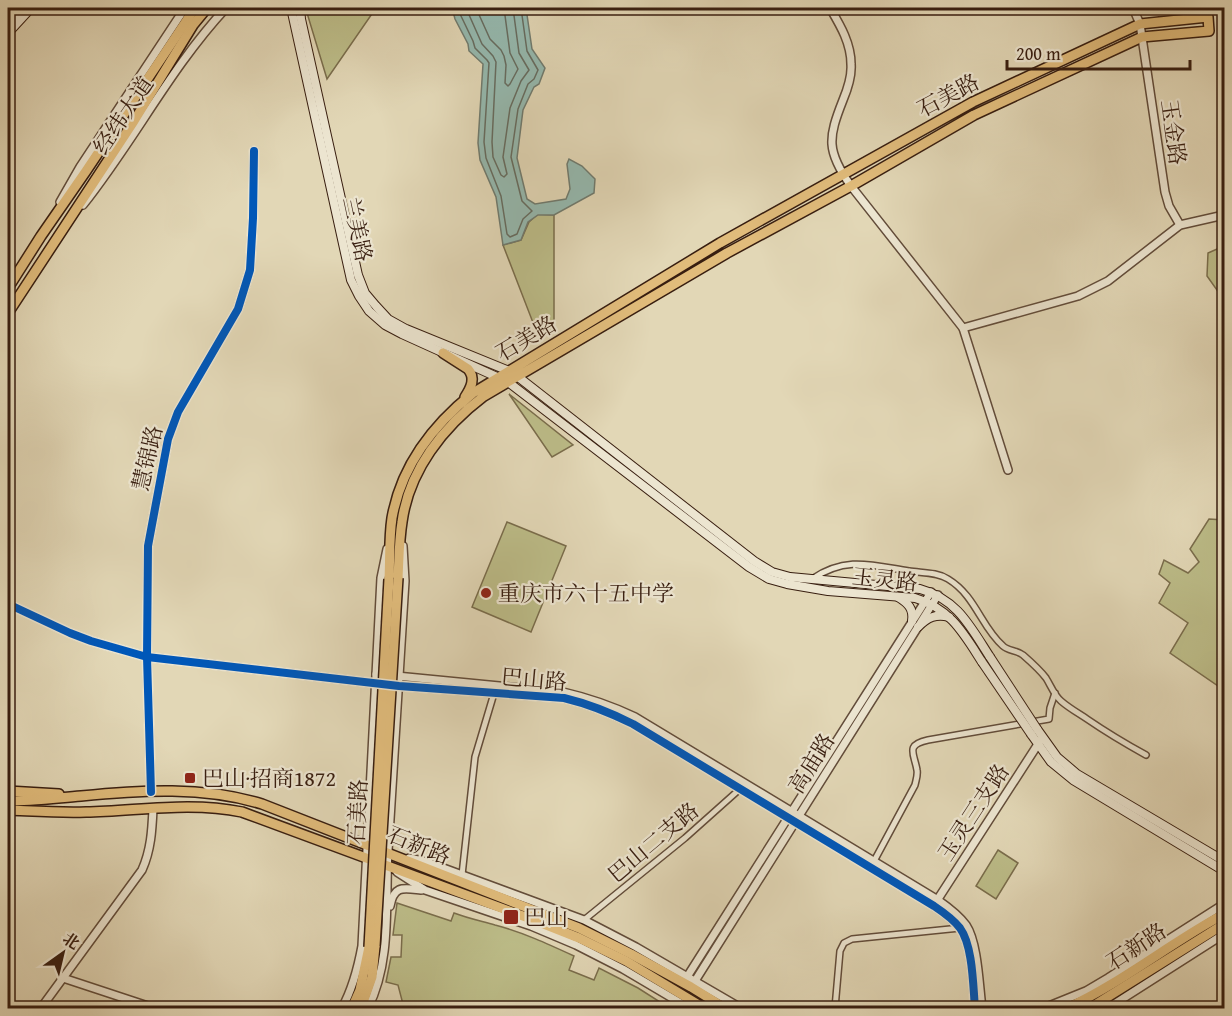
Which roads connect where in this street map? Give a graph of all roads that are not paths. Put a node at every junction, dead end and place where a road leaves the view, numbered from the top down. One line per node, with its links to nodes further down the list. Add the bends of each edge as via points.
1 (22, 8): 11 (main road)
2 (31, 8): 13 (main road)
3 (185, 8): 20 (street, 经纬大道, via 80,167)
4 (195, 8): 20 (main road, 经纬大道)
5 (207, 8): 21 (main road, 经纬大道)
6 (226, 8): 21 (street, 经纬大道, via 193,48 104,180)
7 (291, 8): 27 (main road, 兰美路, via 351,279 369,311 385,325)
8 (300, 8): 28 (main road, 兰美路, via 358,276 365,293 388,319 406,329)
9 (830, 8): 16 (street, via 846,39 851,64 831,145)
10 (1133, 8): 12 (street, 玉金路)
11 (8, 23)
12 (1140, 24): 14 (street, 玉金路); 14 (main road, 石美路, via 1208,17 1209,31); 16 (main road, 石美路, via 974,102)
13 (8, 33)
14 (1142, 37): 17 (main road, 石美路, via 974,115); 19 (street, 玉金路, via 1165,192)
15 (254, 151): 42 (street, 慧锦路, via 250,270 238,309 178,412 168,439 149,534)
16 (843, 174): 17 (street); 28 (main road, 石美路, via 720,243)
17 (851, 186): 26 (street); 28 (main road, 石美路)
18 (1224, 215): 19 (street)
19 (1180, 225): 26 (street, via 1093,290)
20 (41, 236): 22 (main road, 经纬大道)
21 (52, 245): 23 (main road, 经纬大道)
22 (8, 288)
23 (15, 299): 24 (main road, 经纬大道); 25 (street)
24 (8, 313)
25 (8, 318)
26 (963, 328): 32 (street)
27 (443, 352): 29 (main road, 兰美路); 30 (main road, via 472,376)
28 (513, 374): 29 (main road, 石美路); 31 (main road, 玉灵路)
29 (503, 379): 30 (main road, 石美路); 31 (main road, 玉灵路); 33 (main road, 石美路, via 441,436 419,468)
30 (462, 402): 33 (main road, 石美路, via 421,448 399,490)
31 (601, 447): 34 (main road, 玉灵路)
32 (1008, 470)
33 (397, 521): 43 (street, via 381,578); 44 (street, via 405,581); 80 (main road, 石美路, bridge)
34 (751, 564): 35 (main road, 玉灵路); 37 (main road, 玉灵路, via 769,579 787,584)
35 (811, 580): 36 (main road, 玉灵路); 48 (street, via 835,567 854,564 942,575 968,596 1003,646 1026,658)
36 (934, 593): 38 (street, 高庙路); 49 (main road, 玉灵路, bridge, via 965,618)
37 (897, 596): 38 (main road, 玉灵路); 41 (main road, via 912,609)
38 (929, 602): 40 (main road, 玉灵路); 41 (street, 高庙路)
39 (8, 604): 42 (street, 巴山路, via 70,633)
40 (950, 617): 41 (main road, via 937,615); 49 (main road, 玉灵路, bridge)
41 (915, 624): 60 (street, 高庙路); 62 (street, 高庙路)
42 (147, 657): 45 (street, 巴山路); 54 (street, 慧锦路)
43 (376, 674): 44 (street, 巴山路); 45 (street)
44 (399, 676): 46 (street); 47 (street, 巴山路)
45 (376, 684): 46 (street, 巴山路); 63 (street)
46 (399, 686): 47 (street, 巴山路); 64 (street)
47 (495, 689): 52 (street, 巴山路, via 564,698 609,712); 60 (street, 巴山路, via 563,692 612,706); 70 (street, via 476,757)
48 (1055, 693): 51 (street, via 1070,708); 67 (street, via 1049,719 914,745 915,785)
49 (1034, 732): 50 (main road, 玉灵路)
50 (1040, 741): 66 (main road, 玉灵路, via 1077,774); 69 (main road, 玉灵路, via 1051,762 1073,780); 72 (street, 玉灵三支路)
51 (1146, 755)
52 (741, 788): 60 (street, 巴山路); 75 (street, 巴山二支路)
53 (8, 791): 55 (main road)
54 (152, 792): 55 (main road, 石新路); 63 (main road, 石新路, via 212,793 245,799)
55 (82, 796): 56 (main road, 石新路)
56 (8, 801)
57 (153, 809): 59 (main road, 石新路); 65 (main road, 石新路, via 193,806 242,812); 82 (street, via 150,847 142,870)
58 (8, 810): 59 (main road, 石新路)
59 (84, 812): 61 (main road)
60 (790, 814): 62 (street, 巴山路); 81 (street, 高庙路)
61 (8, 816)
62 (797, 819): 67 (street, 巴山路); 83 (street, 高庙路)
63 (367, 845): 64 (main road, 石新路); 65 (street)
64 (388, 854): 68 (street); 70 (street); 94 (main road, 石新路, via 579,928)
65 (367, 858): 68 (main road, 石新路); 87 (street, via 362,946 357,973)
66 (1224, 861)
67 (873, 864): 72 (street, 巴山路)
68 (388, 866): 71 (street); 77 (street); 93 (main road, 石新路, via 579,938)
69 (1224, 871)
70 (462, 875): 75 (street)
71 (425, 890): 77 (street, via 395,891); 84 (street, via 576,945)
72 (936, 903): 78 (street, 巴山路); 98 (street, 巴山路, via 955,913 967,926 974,943)
73 (1224, 904): 99 (street, via 1100,983)
74 (1224, 914): 100 (main road, 石新路, via 1112,985)
75 (584, 920): 81 (street)
76 (1224, 924): 101 (main road, 石新路)
77 (386, 926): 90 (street, via 382,969)
78 (960, 928): 96 (street, via 844,943); 97 (street, via 968,944)
79 (1224, 934): 102 (street)
80 (372, 947): 88 (main road); 89 (main road, via 372,977)
81 (687, 977): 83 (street)
82 (63, 978): 85 (street); 86 (street)
83 (695, 981): 95 (street)
84 (667, 994): 91 (street); 92 (street)
85 (40, 1008)
86 (154, 1008)
87 (342, 1008)
88 (352, 1008)
89 (361, 1008)
90 (368, 1008)
91 (679, 1008)
92 (689, 1008)
93 (704, 1008)
94 (725, 1008)
95 (741, 1008)
96 (835, 1008)
97 (975, 1008)
98 (982, 1008)
99 (1044, 1008)
100 (1067, 1008)
101 (1090, 1008)
102 (1108, 1008)

